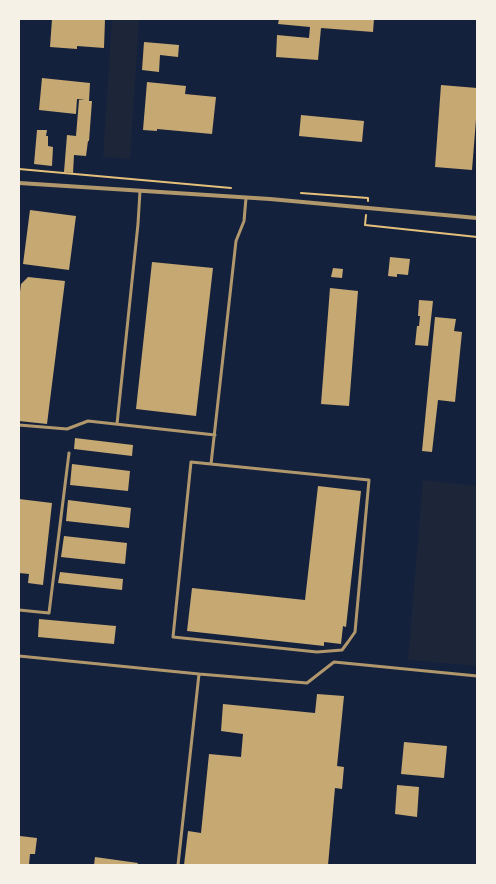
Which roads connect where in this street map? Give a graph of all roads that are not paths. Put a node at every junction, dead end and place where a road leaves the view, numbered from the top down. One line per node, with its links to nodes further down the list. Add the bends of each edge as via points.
1 (19, 183): 2 (street)
2 (140, 191): 3 (street); 5 (lane)
3 (246, 198): 4 (street); 7 (lane, via 244,221 236,241)
4 (477, 218)
5 (117, 424): 6 (lane, via 88,421 58,430); 7 (lane)
6 (19, 425)
7 (215, 435): 9 (lane)
8 (68, 453): 10 (lane, via 49,613)
9 (211, 464): 9 (lane, via 369,480 355,632 342,650 317,652 173,636 191,462)
10 (19, 610)
11 (19, 656): 12 (lane)
12 (199, 674): 13 (lane, via 307,683 334,662); 14 (lane)
13 (477, 676)
14 (178, 865)

